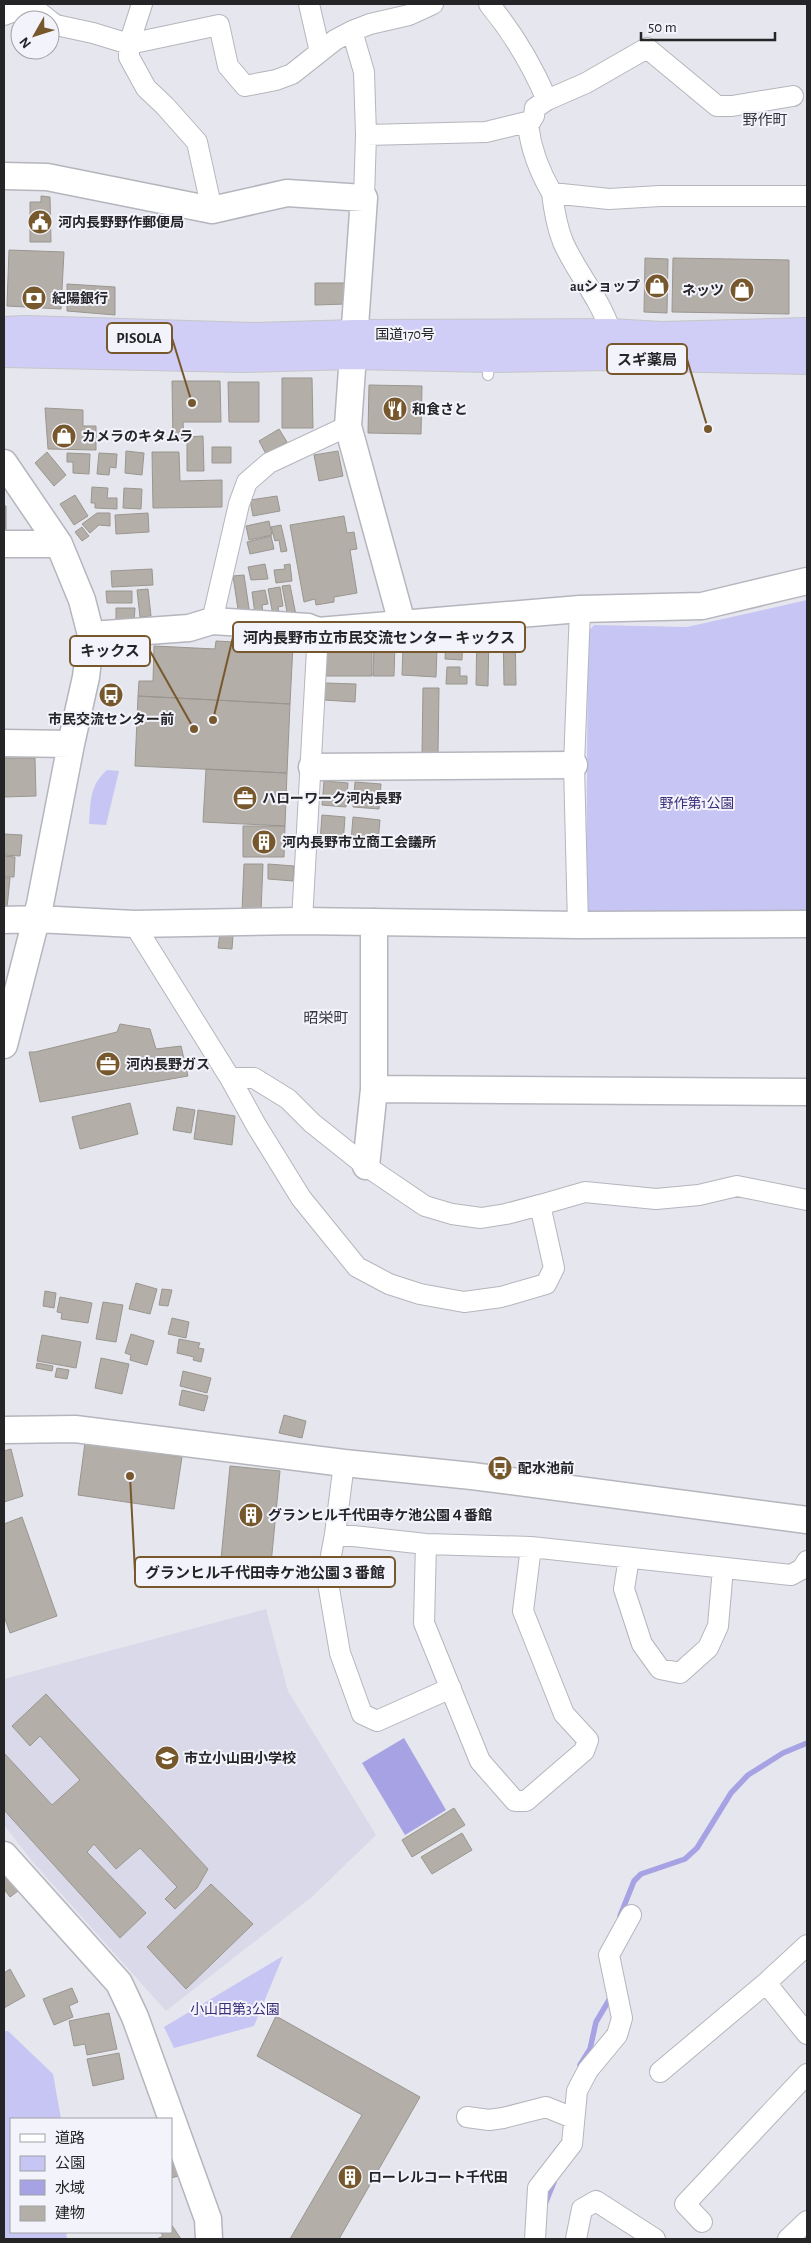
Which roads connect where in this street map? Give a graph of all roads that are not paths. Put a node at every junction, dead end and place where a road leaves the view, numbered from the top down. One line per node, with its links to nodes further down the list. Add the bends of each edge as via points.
1 (142, 4): 7 (street)
2 (309, 4): 8 (street)
3 (433, 4): 6 (street, via 409,15)
4 (489, 4): 10 (street, via 509,28)
5 (60, 26): 7 (street)
6 (352, 31): 8 (street); 12 (street, via 364,72)
7 (129, 44): 8 (street, via 219,25 228,66 245,86 292,74); 17 (street, via 132,63 146,88 197,142)
8 (320, 52)
9 (792, 96): 10 (street, via 717,106 647,48 586,84)
10 (547, 100): 11 (street, via 535,108)
11 (530, 121): 12 (street, via 486,132); 14 (street, via 531,148)
12 (366, 135): 16 (street)
13 (4, 176): 17 (street, via 47,177)
14 (552, 193): 15 (street, via 609,199); 19 (street, via 554,215 564,243 606,317)
15 (807, 196)
16 (364, 198): 17 (street, via 287,193); 21 (street)
17 (212, 210)
18 (4, 331): 21 (highway, 国道170号, via 254,338)
19 (611, 332): 20 (highway, 国道170号, via 661,336); 21 (highway, 国道170号)
20 (807, 332)
21 (354, 345): 22 (highway, 国道170号, via 242,358); 23 (highway, 国道170号, via 488,366 608,356); 24 (street)
22 (4, 353)
23 (807, 360)
24 (348, 426): 30 (street, via 269,463 248,482 239,504); 31 (street)
25 (4, 463): 27 (street)
26 (4, 544): 27 (street)
27 (58, 544): 33 (street, via 82,600)
28 (807, 581): 29 (street, via 702,606)
29 (580, 609): 31 (street); 36 (street)
30 (212, 621): 32 (street, via 308,627); 33 (street, via 190,628)
31 (402, 623): 32 (street)
32 (318, 631): 37 (street)
33 (91, 635): 35 (street, via 86,677)
34 (4, 743): 35 (street)
35 (71, 744): 38 (street)
36 (574, 764): 37 (street); 44 (street)
37 (312, 767): 40 (street)
38 (36, 919): 39 (street); 42 (street); 45 (street)
39 (4, 920)
40 (302, 921): 41 (street); 42 (street)
41 (374, 922): 44 (street); 47 (street)
42 (134, 924): 46 (street)
43 (807, 924): 44 (street)
44 (578, 925)
45 (4, 1045)
46 (230, 1078): 49 (street, via 254,1078 288,1099 312,1123); 51 (street, via 301,1198 357,1267 389,1284 464,1302 501,1298 546,1284 554,1268)
47 (374, 1089): 48 (street); 49 (street)
48 (807, 1092)
49 (366, 1166): 51 (street, via 425,1206 452,1214 480,1218)
50 (807, 1200): 51 (street, via 737,1186 698,1195 656,1199 584,1192)
51 (540, 1205)
52 (4, 1430): 53 (street, via 75,1429)
53 (344, 1463): 54 (street, via 472,1476); 55 (street)
54 (807, 1520)
55 (335, 1534): 56 (street); 61 (street, via 326,1577 340,1653 362,1714 377,1721)
56 (426, 1544): 57 (street); 61 (street, via 424,1624)
57 (531, 1547): 58 (street); 61 (street, via 523,1611 564,1714 588,1740 584,1751 526,1801 515,1801 480,1761)
58 (629, 1558): 60 (street); 60 (street, via 624,1589 642,1644 660,1669 680,1673 708,1648 718,1626)
59 (807, 1561): 60 (street, via 802,1569 791,1575)
60 (723, 1568)
61 (451, 1688)
62 (4, 1854): 73 (street, via 120,1983 136,2017 208,2219)
63 (631, 1914): 70 (street, via 609,1955 622,2018 617,2036 588,2070 578,2092)
64 (807, 1944): 65 (street)
65 (766, 1983): 66 (street); 67 (street)
66 (807, 2034)
67 (660, 2072)
68 (807, 2074): 72 (street, via 685,2204)
69 (466, 2117): 70 (street, via 489,2120 546,2107)
70 (574, 2118): 74 (street, via 572,2144 538,2188)
71 (807, 2221): 77 (street)
72 (702, 2222)
73 (209, 2239)
74 (535, 2239)
75 (576, 2239): 76 (street, via 582,2209 596,2201)
76 (655, 2239)
77 (788, 2239)

